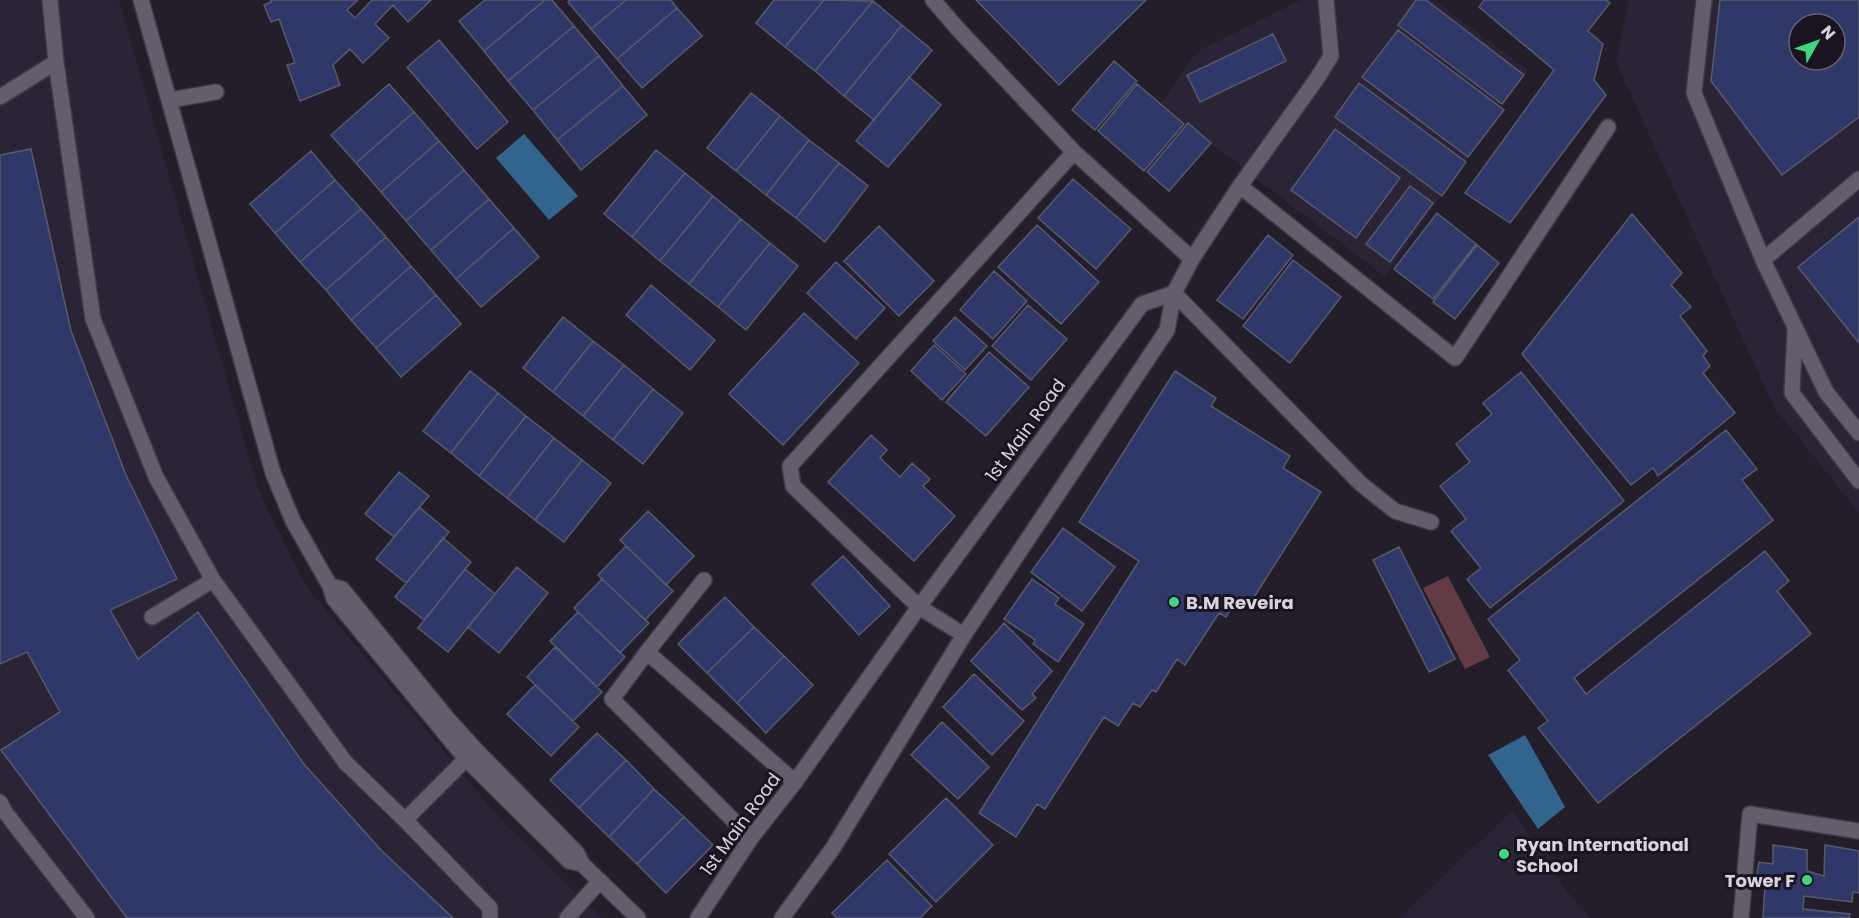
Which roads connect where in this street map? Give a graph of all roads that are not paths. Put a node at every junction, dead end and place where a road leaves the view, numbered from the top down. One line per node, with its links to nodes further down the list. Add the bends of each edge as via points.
1 (50, 0): 6 (street)
2 (141, 0): 9 (street)
3 (933, 0): 11 (street)
4 (1326, 0): 13 (street, via 1331,56)
5 (1704, 0): 15 (street, via 1694,93)
6 (56, 62): 8 (street); 21 (street, via 93,319 156,477)
7 (216, 92): 9 (street)
8 (0, 97)
9 (170, 100): 27 (street, via 273,473 293,521 330,585 342,589)
10 (1608, 127): 13 (street, via 1455,358)
11 (1074, 152): 14 (street); 23 (street, via 790,466 793,486)
12 (1859, 179): 15 (street)
13 (1240, 186): 14 (street)
14 (1192, 259): 16 (street)
15 (1763, 260): 17 (street)
16 (1174, 293): 20 (street, via 1361,484 1395,511); 23 (street, 1st Main Road, via 1142,304); 25 (street, via 1167,330)
17 (1795, 326): 18 (street, via 1826,392); 19 (street, via 1792,393)
18 (1859, 433)
19 (1859, 481)
20 (1431, 522)
21 (213, 580): 24 (street); 30 (street, via 345,762)
22 (704, 580): 26 (street)
23 (919, 607): 25 (street); 28 (street, 1st Main Road)
24 (152, 617)
25 (964, 635): 39 (street, via 833,848)
26 (647, 652): 28 (street); 32 (street, via 612,699)
27 (471, 755): 30 (street); 33 (street, via 577,853 582,864)
28 (795, 782): 32 (street, 1st Main Road)
29 (0, 802): 34 (street)
30 (405, 820): 35 (street, via 490,909)
31 (1859, 831): 40 (street, via 1750,814)
32 (751, 838): 38 (street, 1st Main Road)
33 (600, 881): 36 (street); 37 (street)
34 (87, 918)
35 (490, 918)
36 (567, 918)
37 (638, 918)
38 (698, 918)
39 (782, 918)
40 (1741, 918)

